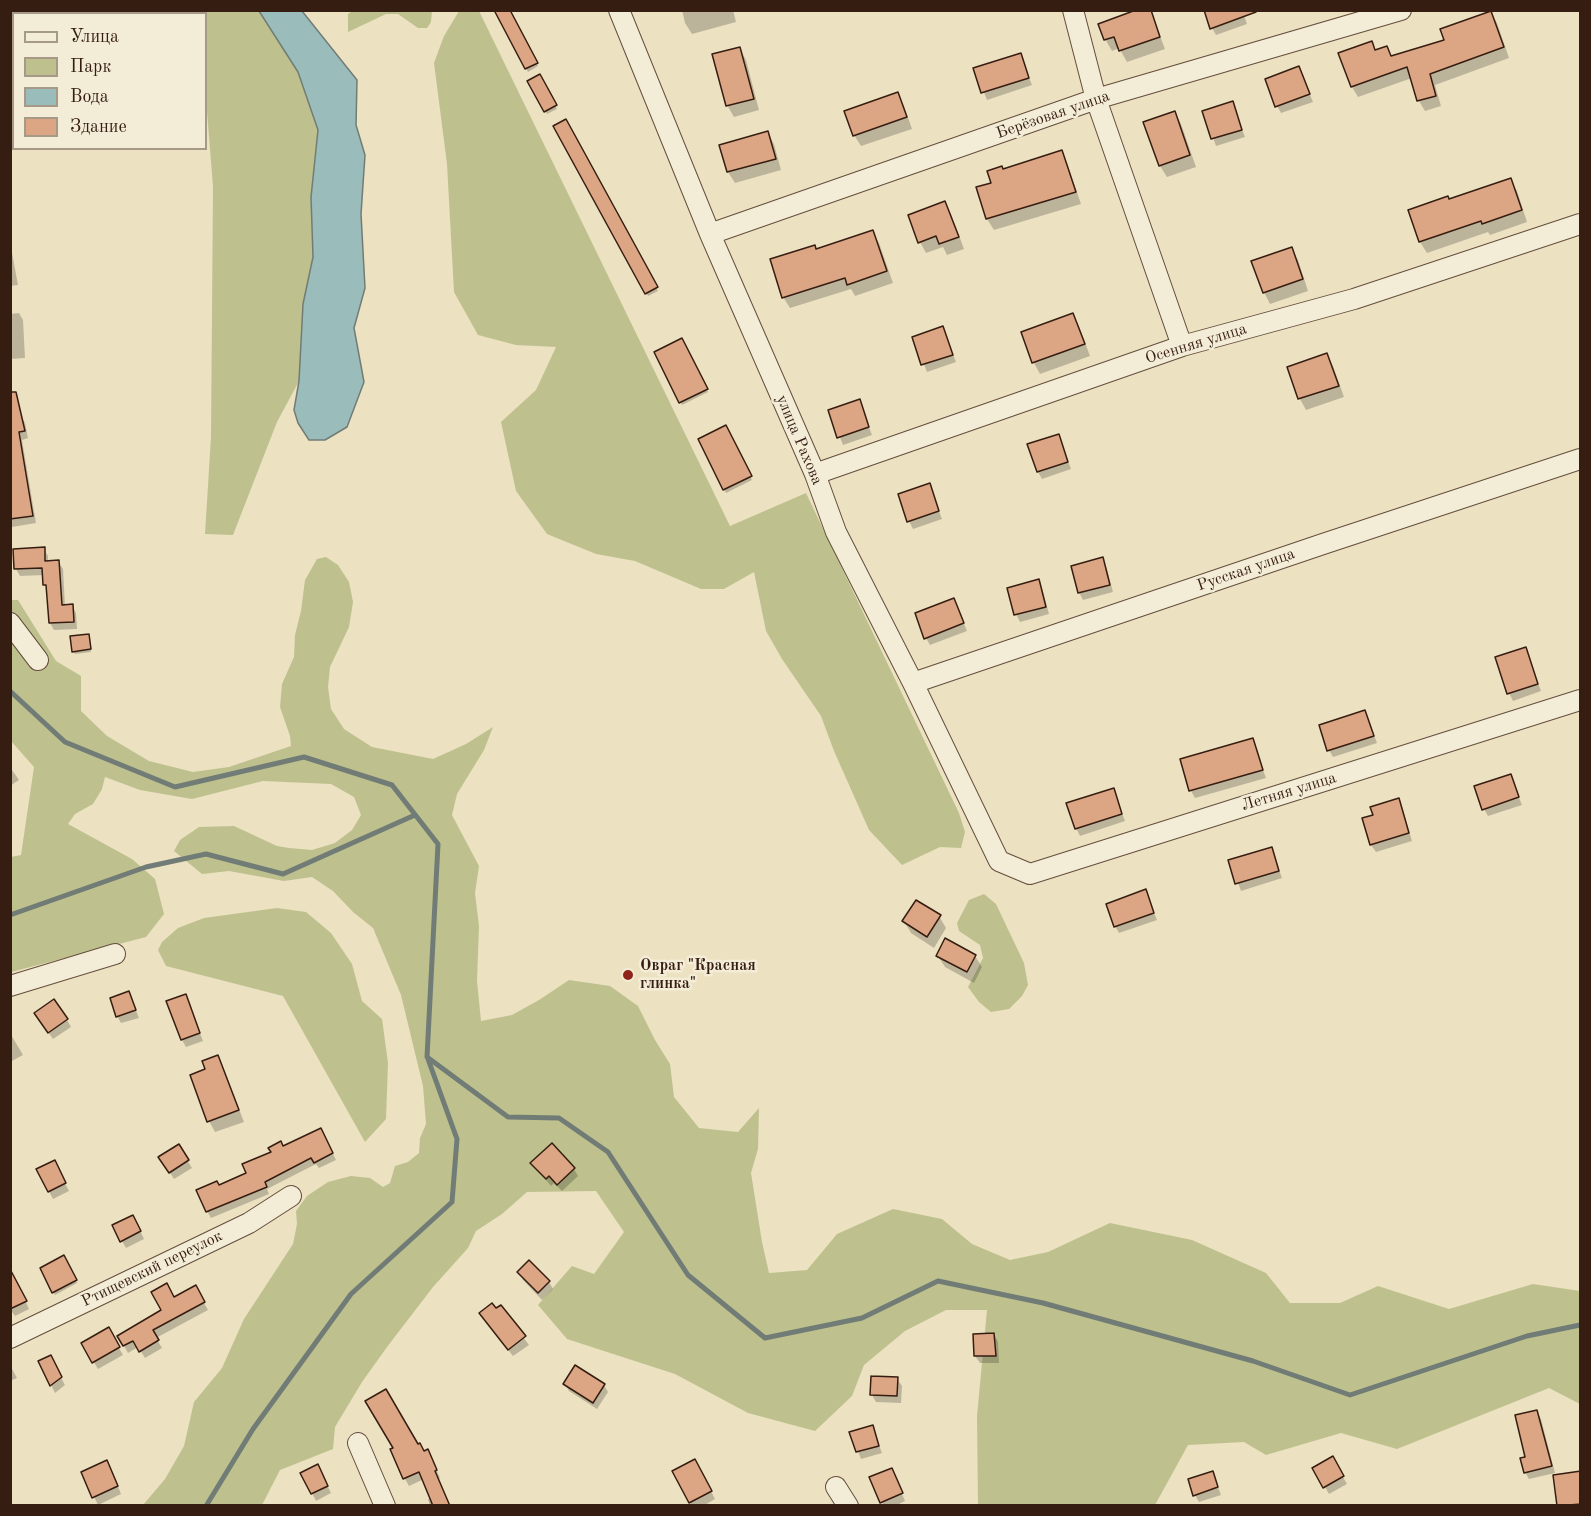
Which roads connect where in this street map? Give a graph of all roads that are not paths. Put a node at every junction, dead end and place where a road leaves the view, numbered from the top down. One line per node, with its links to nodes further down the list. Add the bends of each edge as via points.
1 (619, 10): 6 (street, улица Рахова)
2 (1072, 10): 4 (street)
3 (1401, 10): 4 (street, Берёзовая улица)
4 (1096, 99): 6 (street, Берёзовая улица); 7 (street)
5 (1581, 224): 7 (street, Осенняя улица, via 1354,299)
6 (710, 234): 9 (street, улица Рахова)
7 (1182, 346): 9 (street, Осенняя улица)
8 (1581, 459): 12 (street, Русская улица)
9 (815, 474): 12 (street, улица Рахова, via 836,532)
10 (10, 623): 11 (street)
11 (38, 660)
12 (913, 683): 14 (street, улица Рахова)
13 (1581, 700): 14 (street, Летняя улица, via 1030,874)
14 (999, 861)
15 (115, 954): 16 (street)
16 (10, 986)
17 (291, 1196): 18 (street, Ртищевский переулок, via 249,1223)
18 (10, 1338)
19 (358, 1443): 21 (street)
20 (836, 1487): 22 (street)
21 (385, 1506)
22 (848, 1506)

